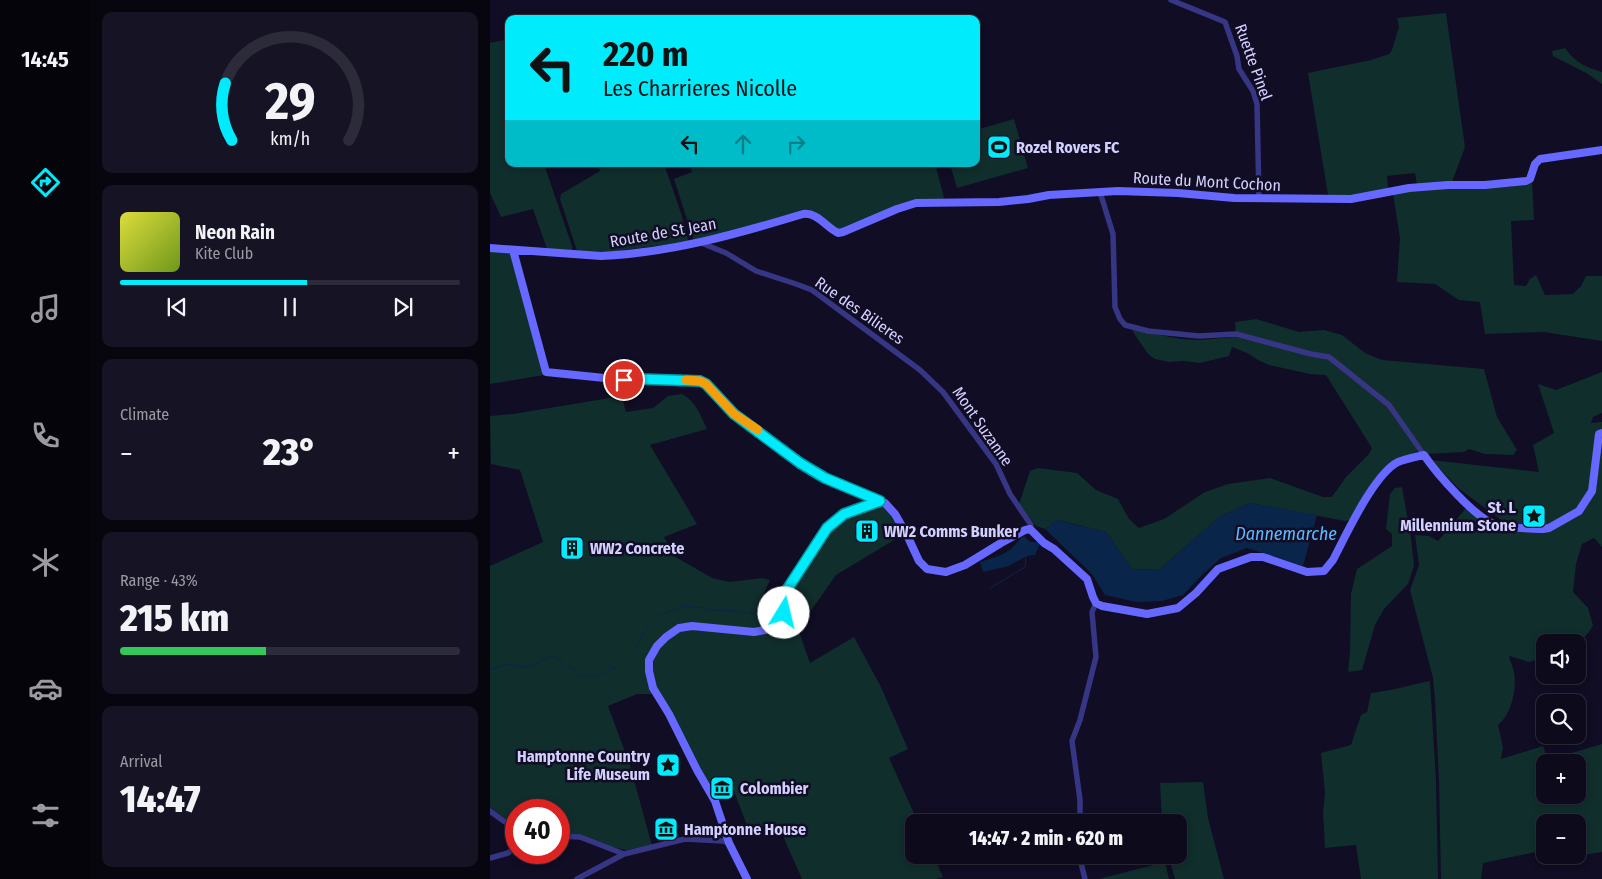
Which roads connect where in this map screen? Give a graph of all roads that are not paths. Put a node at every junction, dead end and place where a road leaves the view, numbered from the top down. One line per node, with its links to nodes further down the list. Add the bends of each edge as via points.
1 (1171, 0): 4 (street, Ruette Pinel, via 1226,22 1239,69 1257,104)
2 (1602, 150): 4 (street, Route du Mont Cochon, via 1540,159 1530,179 1511,184 1409,188 1351,199)
3 (1100, 192): 4 (street, Route du Mont Cochon); 5 (street, Route du Mont Cochon, via 999,202 916,203 838,233); 11 (street, via 1113,234 1115,307 1125,325 1148,331 1199,336 1236,334 1329,357 1389,404)
4 (1259, 199)
5 (809, 213): 6 (street, Route de St Jean)
6 (699, 242): 8 (street, Route de St Jean, via 601,256); 9 (street, Rue des Bilieres, via 756,271 812,290)
7 (490, 248): 8 (street, Route de St Jean)
8 (513, 250): 12 (street, via 546,372 624,380 700,381 734,414 800,463 825,478)
9 (920, 370): 13 (street, Mont Suzanne, via 943,392 996,464 1010,494 1031,525)
10 (1602, 433): 11 (street, via 1599,434 1592,491 1579,512 1543,529 1498,526 1487,521 1453,491)
11 (1424, 455): 14 (street, via 1398,462 1386,470 1324,571 1307,572 1251,557 1218,569 1178,608 1147,614)
12 (880, 501): 13 (street, via 895,514 919,561 927,569 936,571 946,572 965,565); 19 (street, via 844,514 827,528 788,588 784,613 777,625 754,632 692,626 679,628 662,641 649,660 648,671 653,688 715,801)
13 (1030, 529): 14 (street, via 1087,579)
14 (1096, 603): 16 (street, via 1092,612 1096,657 1072,741)
15 (490, 811): 17 (street)
16 (1080, 814)
17 (505, 822)
18 (570, 837): 21 (street, via 580,837)
19 (729, 843): 21 (street, via 685,839); 25 (street)
20 (505, 854): 22 (street)
21 (624, 854): 24 (street)
22 (490, 858)
23 (1081, 864): 26 (street)
24 (577, 879)
25 (747, 879)
26 (1085, 879)

